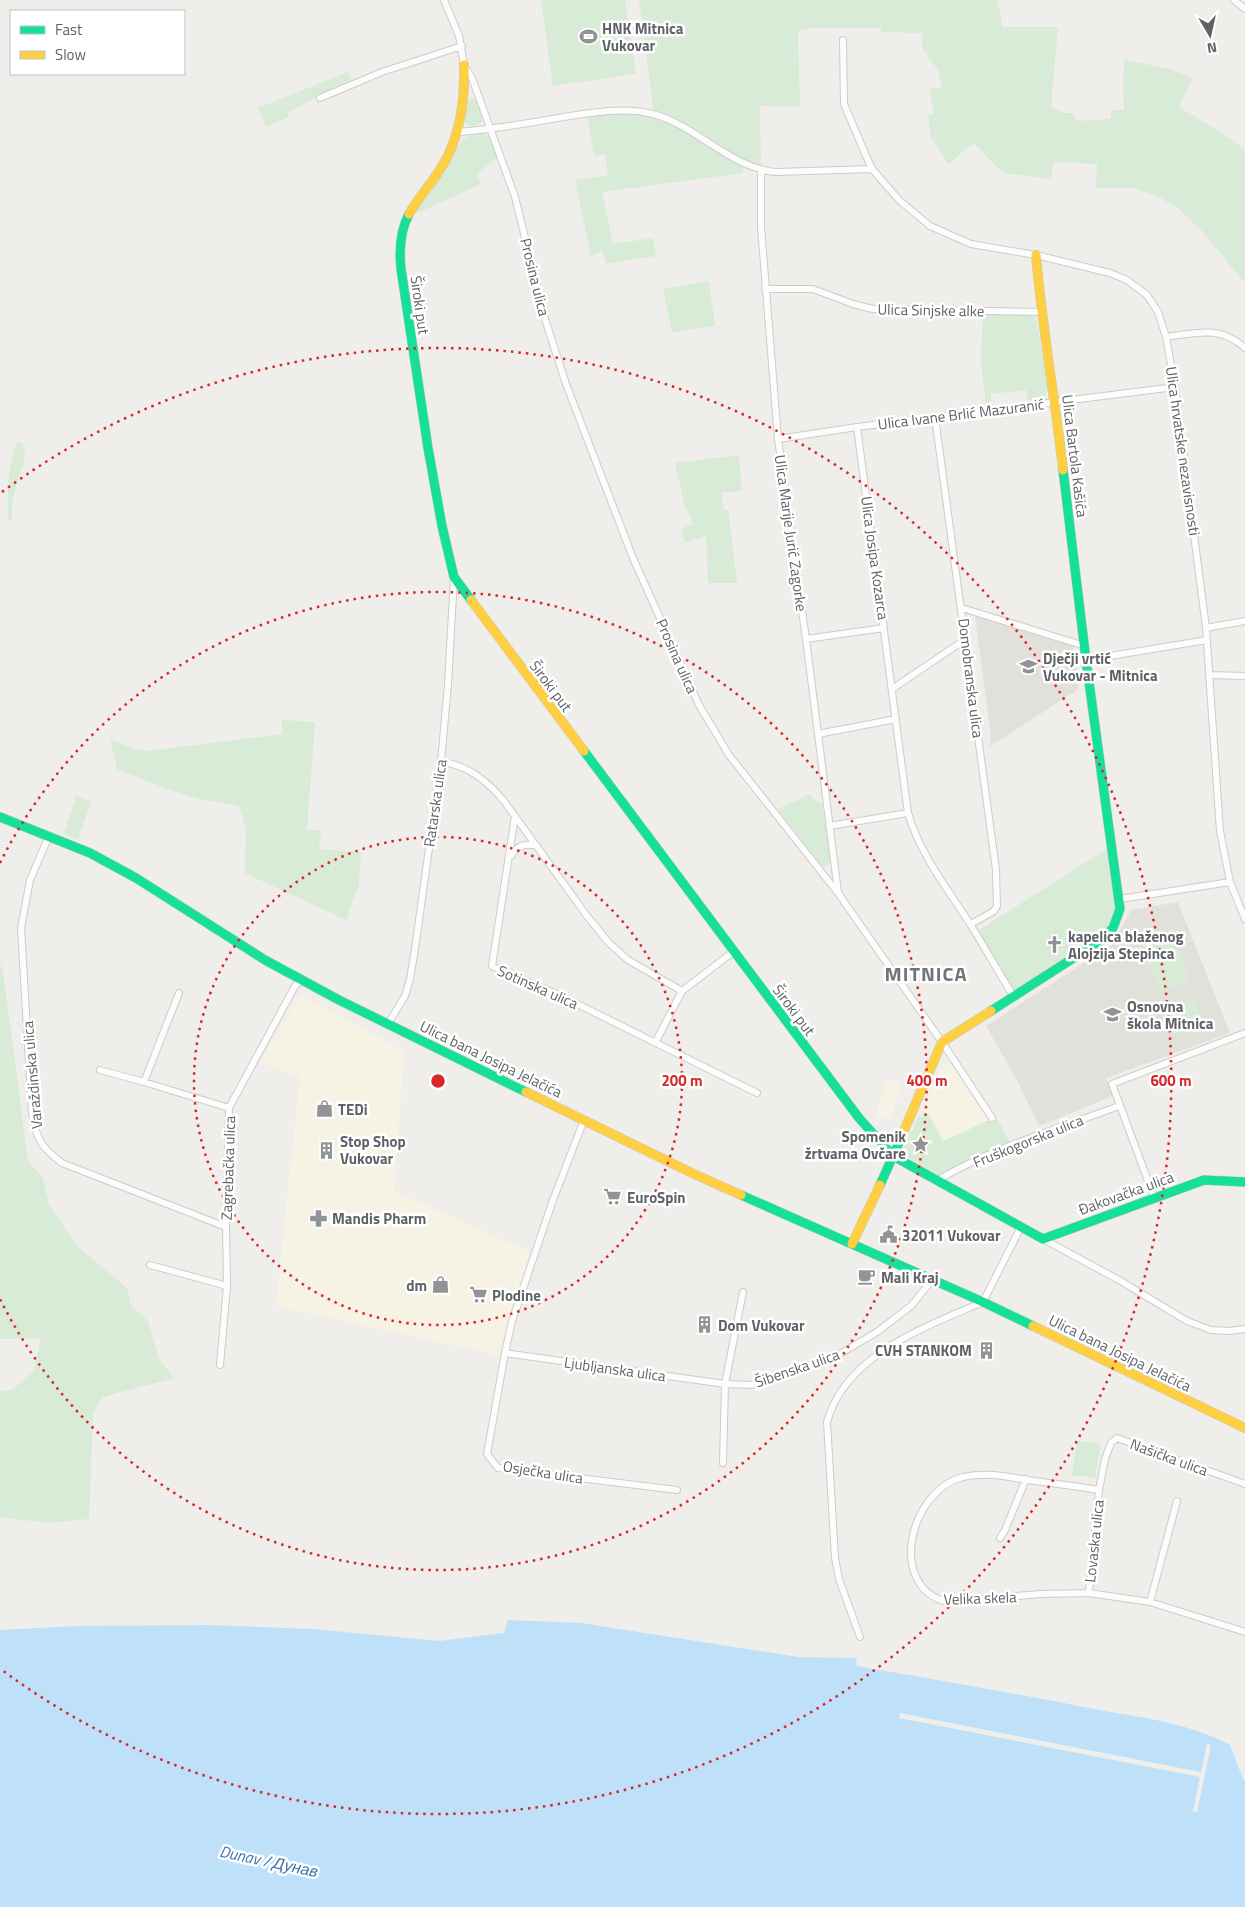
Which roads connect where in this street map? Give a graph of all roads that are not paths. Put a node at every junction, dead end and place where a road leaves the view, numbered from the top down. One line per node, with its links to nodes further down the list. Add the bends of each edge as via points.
1 (444, 0): 5 (street)
2 (1234, 0): 3 (street)
3 (1245, 9)
4 (843, 40): 10 (street, Ulica hrvatske nezavisnosti, via 844,104)
5 (462, 46): 6 (street); 7 (street, via 382,72)
6 (464, 65): 8 (street, Prosina ulica); 9 (street, Široki put)
7 (320, 98)
8 (491, 128): 9 (street); 11 (street, via 587,114 628,110 642,112 676,122); 46 (street, Prosina ulica, via 514,197 546,322 566,384 664,629 713,730)
9 (457, 132): 22 (street, Široki put, via 445,163 413,205 402,229 399,251 407,319 442,526)
10 (872, 169): 11 (street); 12 (street, Ulica hrvatske nezavisnosti, via 899,200 930,226 971,244)
11 (761, 171): 13 (street, Ulica Marije Jurić Zagorke)
12 (1036, 255): 14 (street, Ulica Bartola Kašića); 15 (street, Ulica hrvatske nezavisnosti, via 1127,280 1147,295)
13 (765, 289): 14 (street, Ulica Sinjske alke, via 813,289 873,309); 21 (street, Ulica Marije Jurić Zagorke)
14 (1041, 312): 18 (street, Ulica Bartola Kašića)
15 (1166, 337): 16 (street, via 1220,333 1237,340); 17 (street, Ulica hrvatske nezavisnosti)
16 (1245, 348)
17 (1175, 387): 18 (street, Ulica Ivane Brlić Mazuranić); 26 (street, Ulica hrvatske nezavisnosti)
18 (1055, 402): 19 (street, Ulica Ivane Brlić Mazuranić); 30 (street, Ulica Bartola Kašića)
19 (935, 417): 20 (street, Ulica Ivane Brlić Mazuranić); 23 (street, Domobranska ulica)
20 (857, 427): 21 (street, Ulica Ivane Brlić Mazuranić); 25 (street, Ulica Josipa Kozarca)
21 (778, 439): 27 (street, Ulica Marije Jurić Zagorke)
22 (454, 577): 37 (street, Ratarska ulica); 50 (street, Široki put)
23 (962, 608): 28 (street, Domobranska ulica); 30 (street)
24 (1245, 621): 26 (street)
25 (884, 628): 27 (street); 34 (street, Ulica Josipa Kozarca)
26 (1206, 628): 29 (street, Ulica hrvatske nezavisnosti)
27 (806, 639): 36 (street, Ulica Marije Jurić Zagorke)
28 (966, 639): 34 (street); 49 (street, Domobranska ulica, via 998,902 994,911)
29 (1207, 640): 31 (street); 32 (street, Ulica hrvatske nezavisnosti)
30 (1085, 646): 31 (street, Ulica Bartola Kašića)
31 (1086, 660): 47 (street, Ulica Bartola Kašića)
32 (1210, 675): 33 (street); 45 (street, Ulica hrvatske nezavisnosti, via 1220,831)
33 (1245, 676)
34 (892, 689): 35 (street, Ulica Josipa Kozarca)
35 (896, 719): 36 (street); 38 (street, Ulica Josipa Kozarca)
36 (818, 734): 41 (street, Ulica Marije Jurić Zagorke)
37 (441, 762): 39 (street, via 466,768 479,776); 55 (street, Ratarska ulica, via 410,978 405,996)
38 (908, 813): 41 (street); 49 (street, Ulica Josipa Kozarca, via 927,858)
39 (515, 816): 43 (street); 44 (street, Sotinska ulica)
40 (0, 817): 42 (street, Ulica bana Josipa Jelačića)
41 (830, 826): 46 (street, Ulica Marije Jurić Zagorke)
42 (49, 836): 51 (street, Ulica bana Josipa Jelačića, via 90,853 136,878); 70 (street, Varaždinska ulica, via 30,880 21,928 32,1113 40,1143 62,1163)
43 (537, 846): 44 (street, via 523,845); 52 (street, via 587,916 618,951)
44 (509, 859): 58 (street, Sotinska ulica, via 492,966)
45 (1230, 882): 47 (street); 48 (street, Ulica hrvatske nezavisnosti)
46 (838, 893): 57 (street, Prosina ulica)
47 (1120, 899): 54 (street, Ulica Bartola Kašića, via 1117,920 1108,934)
48 (1245, 919)
49 (971, 924): 54 (street, Ulica Josipa Kozarca)
50 (733, 952): 52 (street); 66 (street, Široki put, via 859,1118)
51 (301, 980): 55 (street, Ulica bana Josipa Jelačića); 63 (street, Zagrebačka ulica)
52 (682, 991): 58 (street)
53 (179, 993): 60 (street)
54 (1014, 997): 57 (street, Ulica Bartola Kašića)
55 (388, 1024): 65 (street, Ulica bana Josipa Jelačića)
56 (1245, 1033): 62 (street, via 1112,1084)
57 (942, 1042): 64 (street, Prosina ulica); 66 (street)
58 (655, 1043): 61 (street, Sotinska ulica)
59 (100, 1070): 60 (street)
60 (144, 1082): 63 (street)
61 (757, 1093)
62 (1119, 1106): 67 (street, Fruškogorska ulica, via 1015,1145); 69 (street)
63 (229, 1108): 70 (street, Zagrebačka ulica)
64 (992, 1118)
65 (584, 1120): 73 (street, Ulica bana Josipa Jelačića, via 694,1174); 80 (street, Osječka ulica, via 553,1200 512,1321)
66 (893, 1156): 67 (street); 73 (street)
67 (938, 1180): 71 (street)
68 (1245, 1182): 69 (street, Đakovačka ulica, via 1204,1180)
69 (1154, 1197): 72 (street, Đakovačka ulica)
70 (226, 1227): 76 (street, Zagrebačka ulica)
71 (1021, 1227): 72 (street); 78 (street)
72 (1042, 1239): 79 (street, via 1187,1321 1211,1330)
73 (852, 1244): 75 (street, Ulica bana Josipa Jelačića)
74 (150, 1265): 76 (street)
75 (932, 1280): 78 (street, Ulica bana Josipa Jelačića); 82 (street, Šibenska ulica, via 911,1306 838,1356 752,1385)
76 (227, 1286): 81 (street, Zagrebačka ulica)
77 (743, 1292): 82 (street)
78 (984, 1302): 83 (street, Ulica bana Josipa Jelačića); 94 (street, via 929,1325 870,1360 838,1393 831,1407 827,1422 828,1472 835,1558)
79 (1245, 1329)
80 (505, 1353): 82 (street, Ljubljanska ulica); 87 (street, Osječka ulica, via 487,1454 498,1468)
81 (220, 1365)
82 (725, 1384): 84 (street)
83 (1245, 1428)
84 (722, 1463)
85 (1026, 1479): 88 (street, Velika skela); 90 (street); 91 (street, Velika skela, via 984,1473 949,1483 928,1499 915,1524 912,1539 911,1554 917,1579 934,1599 947,1602)
86 (1245, 1484): 88 (street, Našička ulica, via 1117,1438 1107,1450)
87 (677, 1490)
88 (1100, 1490): 91 (street, Lovaska ulica)
89 (1177, 1501): 92 (street)
90 (1000, 1538)
91 (1088, 1593): 92 (street, Velika skela)
92 (1150, 1602): 93 (street, Velika skela)
93 (1245, 1632)
94 (860, 1637)

